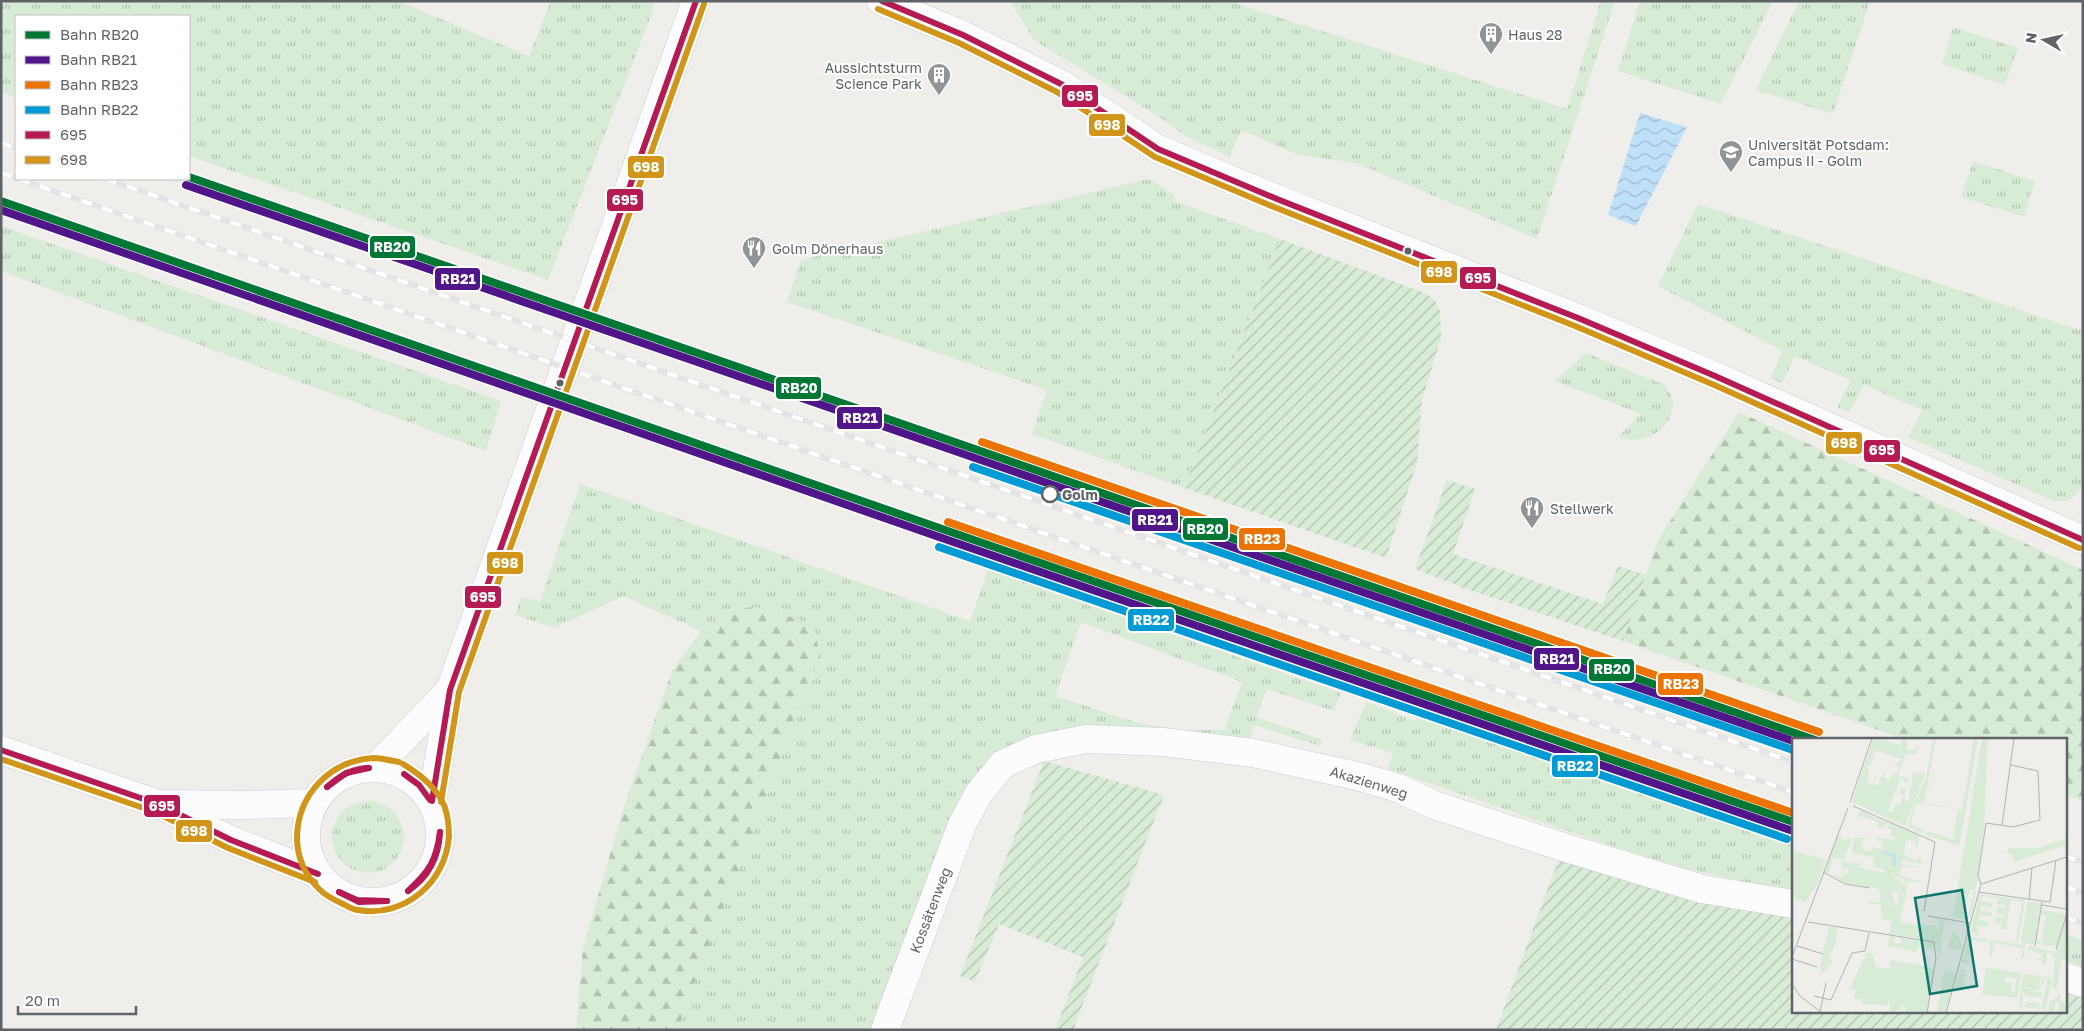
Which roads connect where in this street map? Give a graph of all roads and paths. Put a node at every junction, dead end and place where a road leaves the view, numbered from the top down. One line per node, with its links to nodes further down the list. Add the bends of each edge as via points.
1 (696, 1): 4 (street)
2 (881, 1): 3 (street, via 963,35 1061,84 1158,149 1578,318)
3 (2083, 540)
4 (450, 690): 6 (street); 8 (street)
5 (1, 750): 10 (street)
6 (376, 767): 8 (street, via 398,771 418,783); 9 (street, via 357,769 339,776)
7 (979, 793): 12 (street, Akazienweg, via 1003,764 1036,749 1086,739 1164,742 1245,752 1398,788 1434,805 1702,889); 15 (street, Kossätenweg, via 962,825)
8 (432, 801): 11 (street, via 441,835 438,853 431,870 406,894 387,901 348,898 331,888)
9 (313, 803): 10 (street); 11 (street, via 305,839 309,858)
10 (158, 804): 11 (street, via 231,840)
11 (318, 874)
12 (1792, 904)
13 (2066, 977): 14 (street)
14 (2083, 983)
15 (885, 1030)

